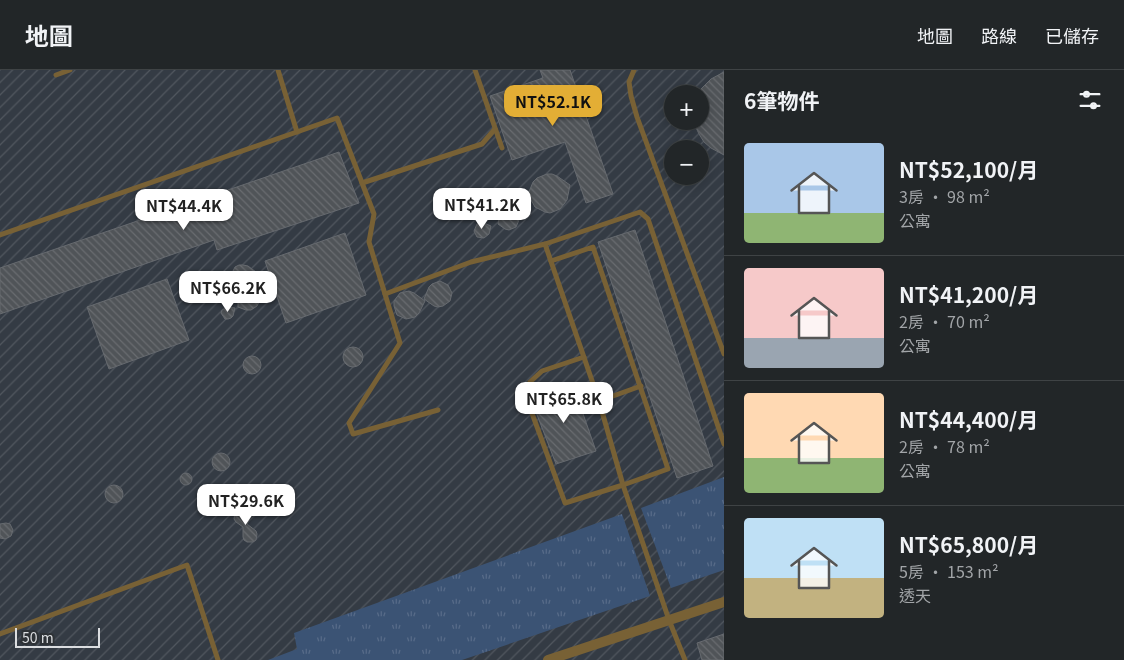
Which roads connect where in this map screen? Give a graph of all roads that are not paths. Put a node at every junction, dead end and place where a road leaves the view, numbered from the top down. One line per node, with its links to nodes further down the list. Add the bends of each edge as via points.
1 (70, 70): 5 (lane)
2 (278, 70): 7 (lane)
3 (475, 70): 6 (lane)
4 (634, 70): 14 (lane, via 629,82 637,117)
5 (56, 75)
6 (495, 129): 8 (lane); 9 (lane, via 482,144)
7 (297, 132): 9 (lane, via 337,118); 10 (lane)
8 (502, 148)
9 (362, 183): 13 (lane, via 374,214 369,242)
10 (0, 235)
11 (546, 244): 12 (lane); 13 (lane, via 471,262); 19 (lane, via 640,212 648,219)
12 (551, 261): 15 (lane); 16 (lane, via 593,247)
13 (385, 294): 18 (lane, via 400,343 349,423 353,434)
14 (724, 354)
15 (584, 357): 17 (lane); 20 (lane, via 542,372 530,382 526,397 565,503)
16 (641, 386): 17 (lane); 20 (lane, via 668,469)
17 (599, 401): 20 (lane)
18 (438, 410)
19 (724, 444)
20 (623, 485): 22 (lane)
21 (724, 602): 22 (street)
22 (669, 620): 25 (street); 26 (lane)
23 (0, 634): 24 (lane, via 187,565)
24 (218, 660)
25 (548, 660)
26 (685, 660)

